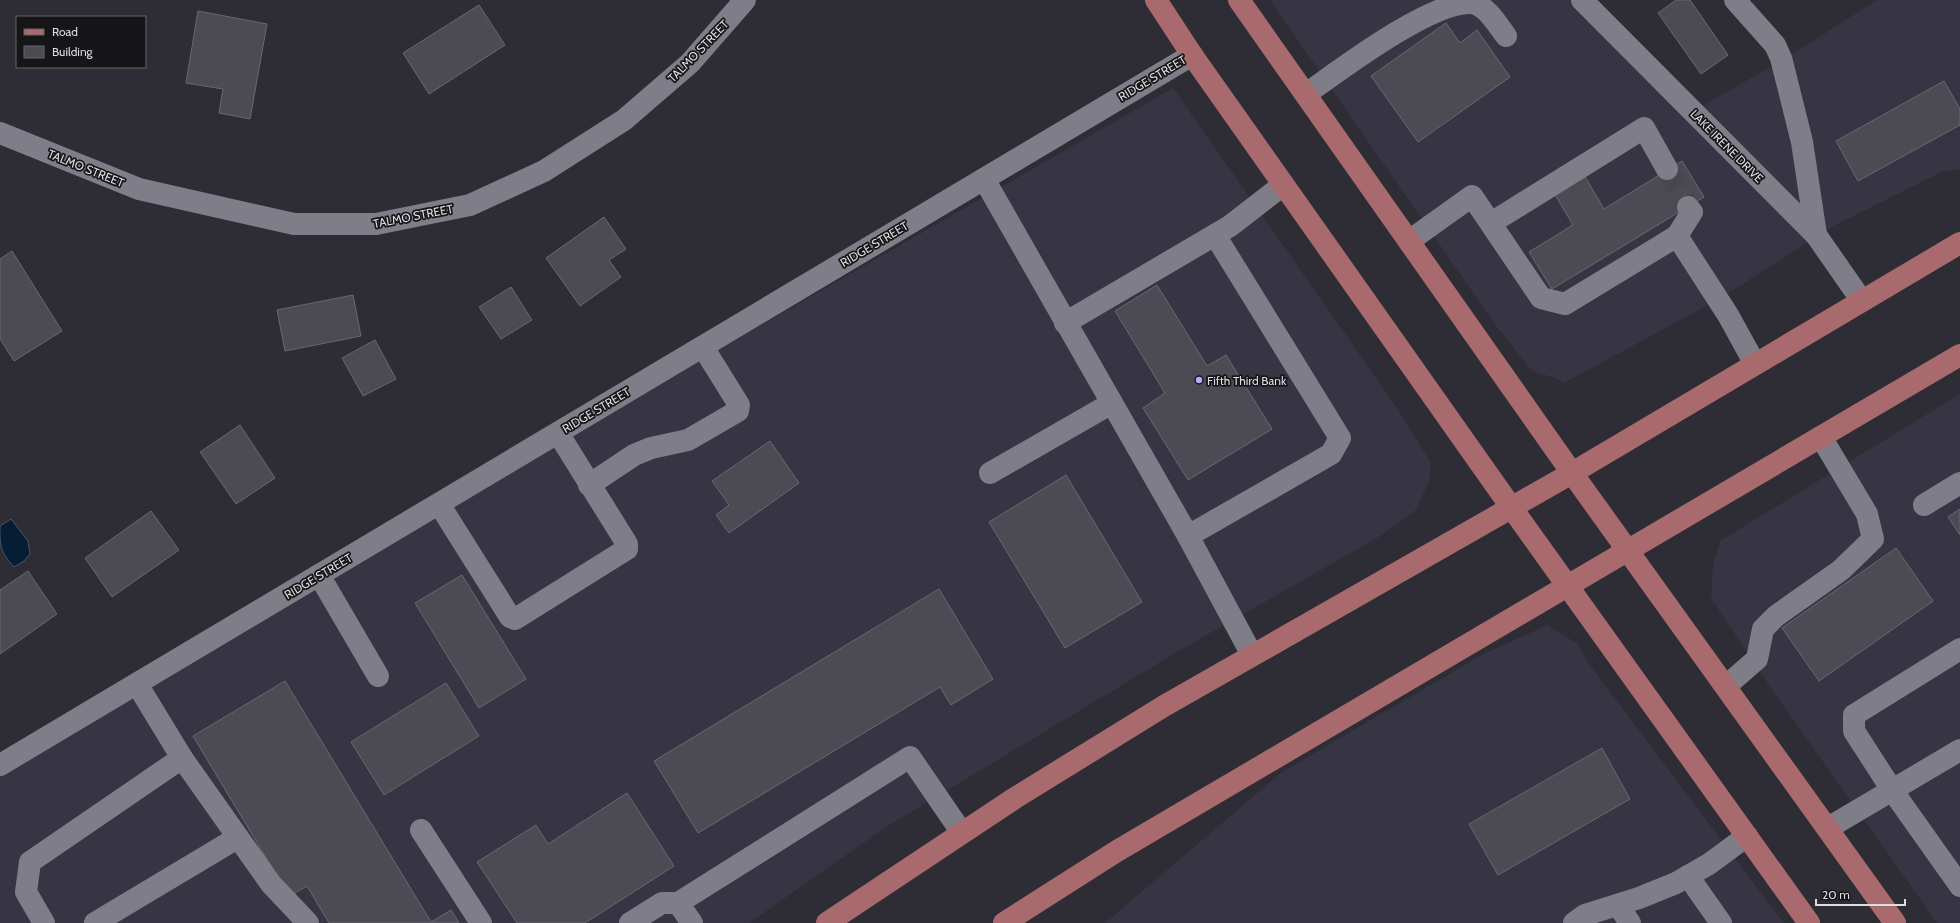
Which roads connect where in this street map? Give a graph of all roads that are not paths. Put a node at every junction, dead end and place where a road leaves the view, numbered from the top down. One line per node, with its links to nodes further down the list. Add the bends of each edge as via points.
1 (745, 0): 9 (street, TALMO STREET, via 690,63 624,120 544,172 470,205 376,224 294,224 139,190)
2 (1156, 0): 7 (main road)
3 (1239, 0): 8 (main road)
4 (1582, 0): 16 (street, LAKE IRENE DRIVE)
5 (1735, 0): 16 (street, via 1775,45 1781,58 1802,142)
6 (1506, 36): 8 (street, via 1485,9 1474,3 1463,1 1446,5 1422,14)
7 (1192, 55): 11 (street, RIDGE STREET); 12 (main road)
8 (1306, 94): 18 (main road)
9 (0, 133)
10 (1667, 169): 14 (street, via 1644,128)
11 (984, 179): 21 (street); 22 (street, RIDGE STREET)
12 (1283, 185): 15 (street); 34 (main road)
13 (1688, 207): 17 (street, via 1692,212)
14 (1490, 223): 17 (street, via 1541,298 1565,304); 18 (street, via 1472,196)
15 (1215, 235): 21 (street); 35 (street, via 1340,438 1331,454)
16 (1816, 235): 20 (street, LAKE IRENE DRIVE)
17 (1677, 236): 24 (street)
18 (1409, 241): 29 (main road)
19 (1960, 243): 20 (main road)
20 (1862, 301): 24 (main road)
21 (1065, 323): 25 (street)
22 (703, 347): 26 (street, RIDGE STREET); 31 (street, via 740,404 738,410 688,440 651,448 634,455)
23 (1960, 355): 27 (main road)
24 (1755, 364): 29 (main road)
25 (1112, 403): 28 (street); 35 (street)
26 (558, 433): 31 (street); 32 (street, RIDGE STREET)
27 (1821, 437): 36 (main road); 43 (street, via 1867,514 1873,539 1841,570 1776,616 1763,629 1757,660)
28 (990, 473)
29 (1572, 473): 34 (main road); 36 (main road)
30 (1960, 483): 33 (street)
31 (589, 485): 32 (street, via 627,544 627,549 515,619 510,617)
32 (439, 504): 37 (street, RIDGE STREET)
33 (1924, 505)
34 (1511, 508): 38 (main road); 40 (main road)
35 (1188, 536): 40 (street)
36 (1628, 551): 38 (main road); 43 (main road)
37 (319, 575): 41 (street); 42 (street, RIDGE STREET)
38 (1568, 586): 51 (main road); 65 (main road, via 1117,852)
39 (1960, 649): 47 (street, via 1854,715 1854,731)
40 (1252, 655): 50 (main road, via 1164,706)
41 (378, 676)
42 (137, 684): 45 (street); 46 (street, RIDGE STREET)
43 (1726, 686): 48 (main road)
44 (1960, 750): 47 (street)
45 (182, 758): 52 (street); 58 (street, via 30,862 26,892)
46 (0, 765)
47 (1892, 790): 48 (street); 54 (street)
48 (1828, 828): 70 (main road)
49 (421, 830): 61 (street)
50 (962, 833): 55 (street, via 910,758); 57 (main road)
51 (1747, 836): 53 (street); 69 (main road)
52 (237, 838): 59 (street); 60 (street, via 271,884)
53 (1688, 876): 56 (street); 68 (street)
54 (1960, 886)
55 (678, 903): 62 (street, via 662,904); 63 (street)
56 (1618, 905): 66 (street, via 1585,915); 67 (street)
57 (847, 914): 64 (main road)
58 (44, 923)
59 (95, 923)
60 (308, 923)
61 (481, 923)
62 (630, 923)
63 (692, 923)
64 (827, 923)
65 (1004, 923)
66 (1574, 923)
67 (1630, 923)
68 (1721, 923)
69 (1809, 923)
70 (1895, 923)

